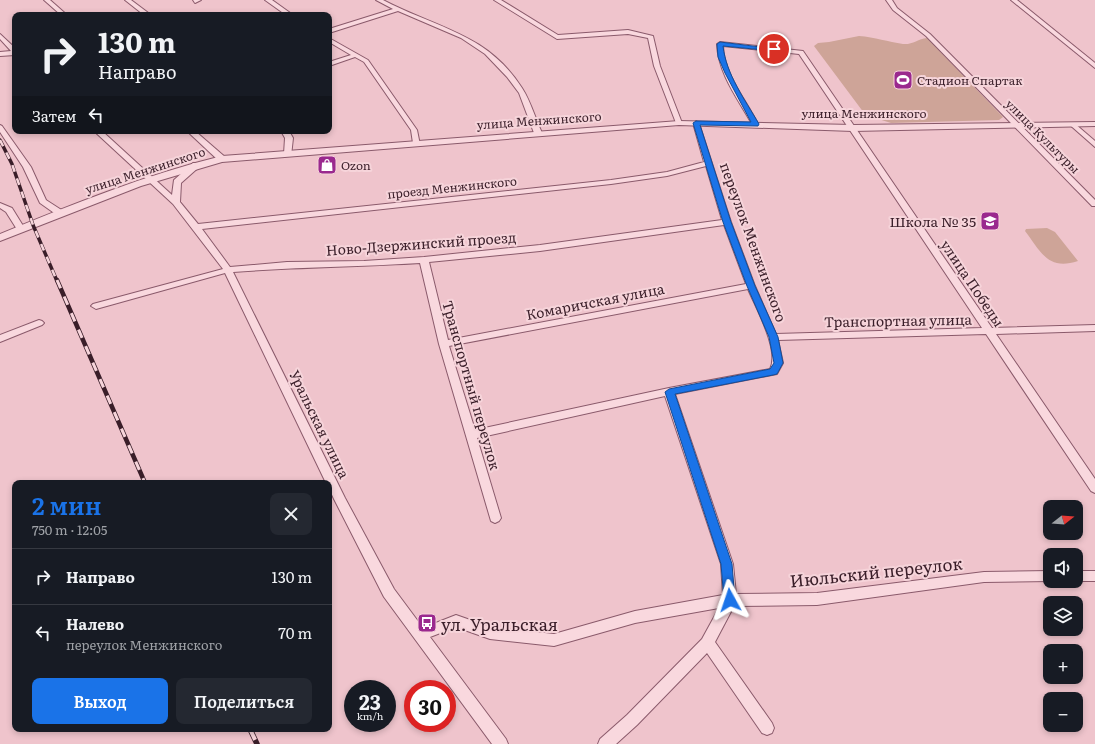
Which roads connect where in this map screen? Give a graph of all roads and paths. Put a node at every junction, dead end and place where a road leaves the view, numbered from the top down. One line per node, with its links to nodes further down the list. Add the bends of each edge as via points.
1 (47, 0): 9 (street)
2 (128, 0): 10 (street)
3 (268, 0): 11 (street)
4 (380, 0): 8 (street)
5 (497, 0): 21 (street, via 557,37 628,32 651,37 657,66)
6 (889, 0): 26 (street, улица Культуры, via 895,9 928,35)
7 (1014, 0): 20 (street)
8 (396, 10): 12 (street); 29 (street, via 474,43 488,53 504,68 520,90)
9 (61, 12)
10 (144, 12)
11 (286, 12)
12 (332, 30)
13 (0, 36): 15 (street)
14 (332, 42): 18 (street)
15 (12, 49)
16 (12, 52): 17 (street)
17 (0, 54)
18 (357, 55): 19 (street); 33 (street, via 366,61 414,130)
19 (332, 63)
20 (1095, 66)
21 (679, 123): 22 (street, улица Менжинского); 29 (street, улица Менжинского)
22 (696, 123): 23 (street, улица Менжинского); 37 (street, переулок Менжинского)
23 (756, 124): 28 (street, улица Менжинского); 28 (street, улица Победы, via 728,73 721,57 720,44 801,52)
24 (1072, 124): 25 (street, улица Менжинского); 26 (street, улица Менжинского); 34 (street)
25 (1095, 124)
26 (1017, 125): 28 (street, улица Менжинского); 41 (street, улица Культуры)
27 (0, 127): 43 (street, via 27,167 43,201)
28 (853, 128): 54 (street, улица Победы)
29 (538, 133): 33 (street, улица Менжинского)
30 (101, 134): 39 (street, Уральская улица)
31 (194, 134): 36 (street)
32 (287, 134): 35 (street, via 289,138)
33 (417, 143): 35 (street, улица Менжинского)
34 (1095, 145)
35 (288, 154): 36 (street, улица Менжинского)
36 (222, 159): 38 (street, улица Менжинского)
37 (708, 163): 44 (street, переулок Менжинского); 45 (street, проезд Менжинского, via 667,174 611,182)
38 (196, 165): 39 (street, улица Менжинского); 40 (street, via 177,182)
39 (152, 179): 40 (street, Уральская улица); 43 (street, улица Менжинского)
40 (176, 202): 45 (street, Уральская улица)
41 (1095, 204)
42 (0, 205): 46 (street, via 9,210)
43 (60, 213): 46 (street, улица Менжинского)
44 (727, 222): 48 (street, Ново-Дзержинский проезд, via 540,248); 50 (street, переулок Менжинского)
45 (196, 227): 49 (street, Уральская улица)
46 (21, 229): 47 (street, улица Менжинского)
47 (0, 238)
48 (424, 260): 49 (street, Ново-Дзержинский проезд); 57 (street, Транспортный переулок)
49 (228, 270): 51 (street, Ново-Дзержинский проезд); 60 (street, Уральская улица)
50 (751, 286): 55 (street, переулок Менжинского); 57 (street, Комаричская улица)
51 (96, 306)
52 (39, 323): 56 (street)
53 (1095, 328): 54 (street, Транспортная улица)
54 (990, 332): 55 (street, Транспортная улица); 62 (street, улица Победы)
55 (773, 337): 58 (street, переулок Менжинского, via 778,363 773,372)
56 (0, 340)
57 (444, 344): 59 (street, Транспортный переулок)
58 (669, 392): 59 (street); 67 (street, via 727,564)
59 (470, 435): 63 (street, Транспортный переулок)
60 (331, 480)
61 (332, 482): 68 (street, Уральская улица, via 389,593)
62 (1095, 488)
63 (495, 518)
64 (1043, 576): 67 (street, Июльский переулок, via 984,577 817,599)
65 (1083, 576): 66 (street)
66 (1095, 576)
67 (730, 600): 68 (street, Июльский переулок, via 635,617 554,640 490,633 456,621); 69 (street)
68 (419, 635): 71 (street, Уральская улица)
69 (707, 643): 70 (street); 72 (street)
70 (767, 728)
71 (502, 744)
72 (605, 744)

